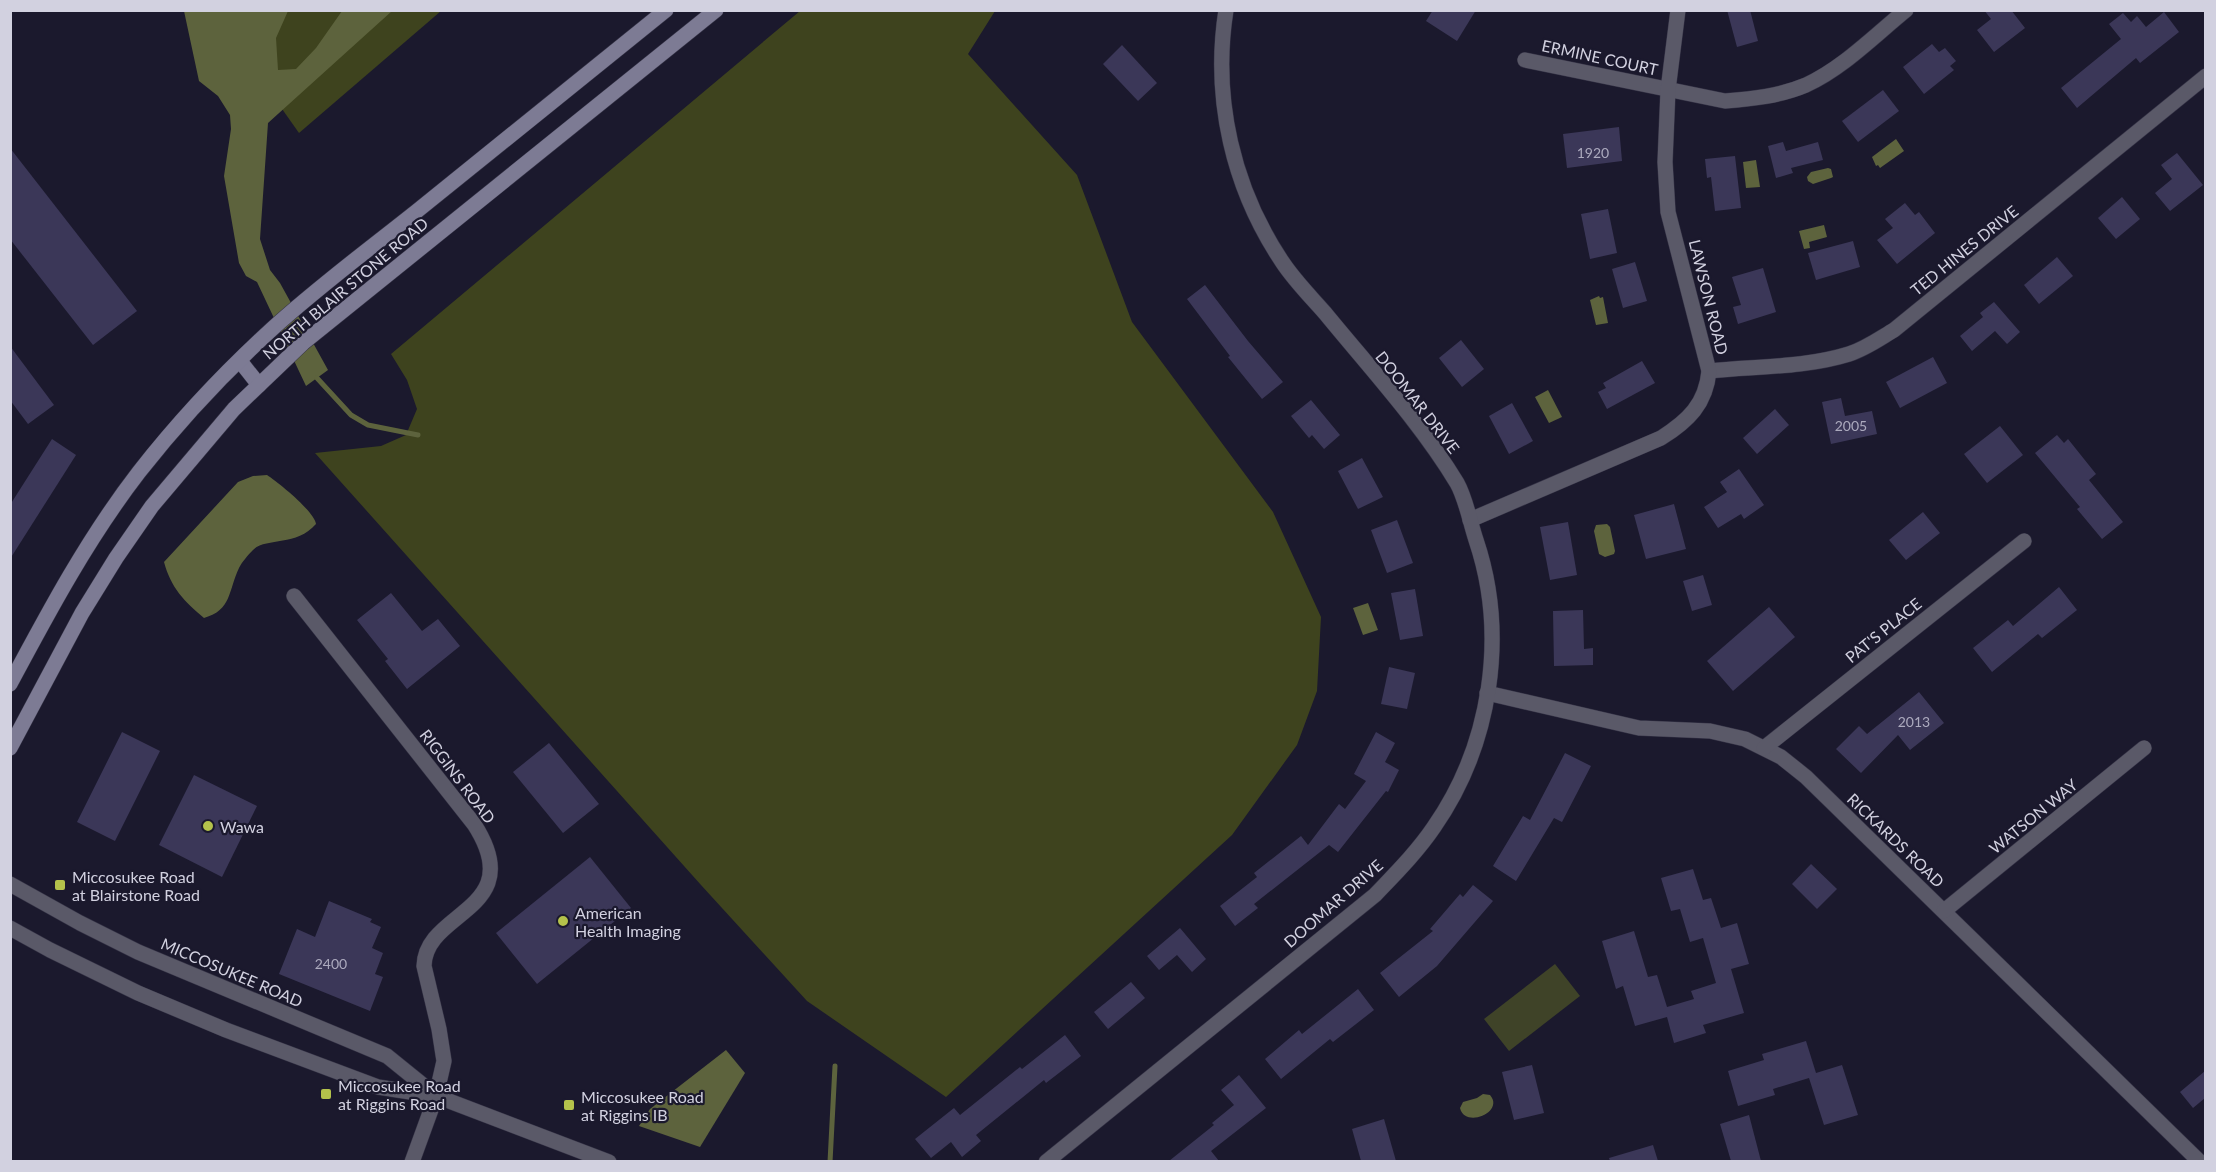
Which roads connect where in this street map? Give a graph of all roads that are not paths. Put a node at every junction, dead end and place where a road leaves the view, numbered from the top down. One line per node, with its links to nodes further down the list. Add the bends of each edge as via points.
1 (666, 10): 9 (main road, NORTH BLAIR STONE ROAD, via 344,269)
2 (716, 10): 11 (main road, NORTH BLAIR STONE ROAD, via 303,343)
3 (1226, 10): 12 (street, DOOMAR DRIVE, via 1221,60 1226,122 1234,159 1256,215 1285,265 1429,439 1459,486)
4 (1678, 10): 8 (street, LAWSON ROAD)
5 (1906, 10): 8 (street, ERMINE COURT, via 1825,74 1788,91 1725,101)
6 (1525, 60): 8 (street, ERMINE COURT)
7 (2205, 76): 10 (street, TED HINES DRIVE, via 1894,330 1869,345 1815,362)
8 (1668, 90): 10 (street, LAWSON ROAD, via 1668,212)
9 (240, 361): 11 (main road); 15 (main road, NORTH BLAIR STONE ROAD, via 183,421 100,527)
10 (1709, 370): 12 (street, LAWSON ROAD, via 1703,397 1681,426)
11 (259, 385): 17 (main road, NORTH BLAIR STONE ROAD, via 227,416 146,514 82,613)
12 (1470, 520): 16 (street, DOOMAR DRIVE, via 1483,558 1491,609 1492,653)
13 (2024, 541): 18 (street, PAT'S PLACE)
14 (294, 596): 23 (street, RIGGINS ROAD, via 474,825 489,852 488,884 482,895 434,939 424,957 444,1061)
15 (10, 684)
16 (1487, 693): 18 (street, RICKARDS ROAD, via 1639,728 1710,731); 27 (street, DOOMAR DRIVE, via 1481,728 1461,780 1409,860 1375,895)
17 (10, 748)
18 (1764, 748): 21 (street, RICKARDS ROAD, via 1806,777)
19 (2144, 748): 21 (street, WATSON WAY)
20 (10, 884): 23 (street, MICCOSUKEE ROAD, via 138,952 387,1056)
21 (1944, 911): 28 (street, RICKARDS ROAD)
22 (10, 928): 23 (street, MICCOSUKEE ROAD, via 138,993 226,1030 378,1087)
23 (436, 1096): 25 (street, RIGGINS ROAD); 26 (street, MICCOSUKEE ROAD)
24 (2205, 1156): 28 (street)
25 (412, 1161)
26 (609, 1161)
27 (1046, 1161)
28 (2201, 1161)

